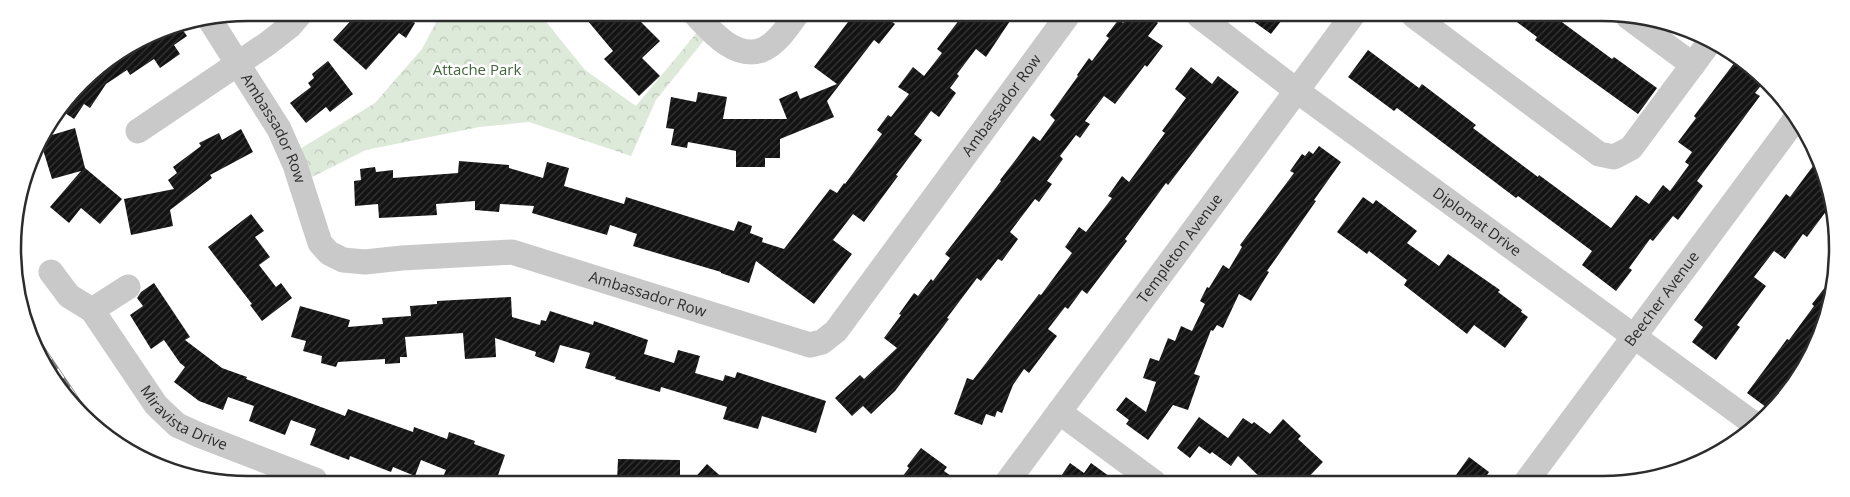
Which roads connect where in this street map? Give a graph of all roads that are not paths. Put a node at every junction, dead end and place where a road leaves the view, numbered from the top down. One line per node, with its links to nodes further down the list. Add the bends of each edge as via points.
1 (294, 21): 11 (street)
2 (702, 21): 3 (street, via 733,48 748,52 762,50 772,44)
3 (792, 21)
4 (1064, 21): 11 (street, Ambassador Row, via 836,331 822,342 810,345 512,252 365,262 343,260 329,253 320,243 295,165 279,129)
5 (1207, 21): 13 (street, Diplomat Drive)
6 (1348, 21): 13 (street, Templeton Avenue)
7 (1421, 21): 12 (street, via 1599,154 1606,156 1631,148)
8 (213, 24): 11 (street, Ambassador Row)
9 (1638, 24): 12 (street)
10 (1707, 47): 12 (street)
11 (238, 64): 15 (street)
12 (1693, 65)
13 (1297, 90): 19 (street, Diplomat Drive); 20 (street, Templeton Avenue)
14 (1791, 124): 19 (street, Beecher Avenue)
15 (138, 130)
16 (51, 272): 18 (street, Miravista Drive, via 69,296)
17 (128, 287): 18 (street)
18 (92, 310): 22 (street, Miravista Drive, via 156,405 177,425)
19 (1633, 338): 21 (street, Diplomat Drive); 25 (street, Beecher Avenue)
20 (1059, 412): 23 (street, Templeton Avenue); 24 (street)
21 (1749, 421)
22 (305, 476)
23 (1012, 476)
24 (1146, 476)
25 (1530, 476)

